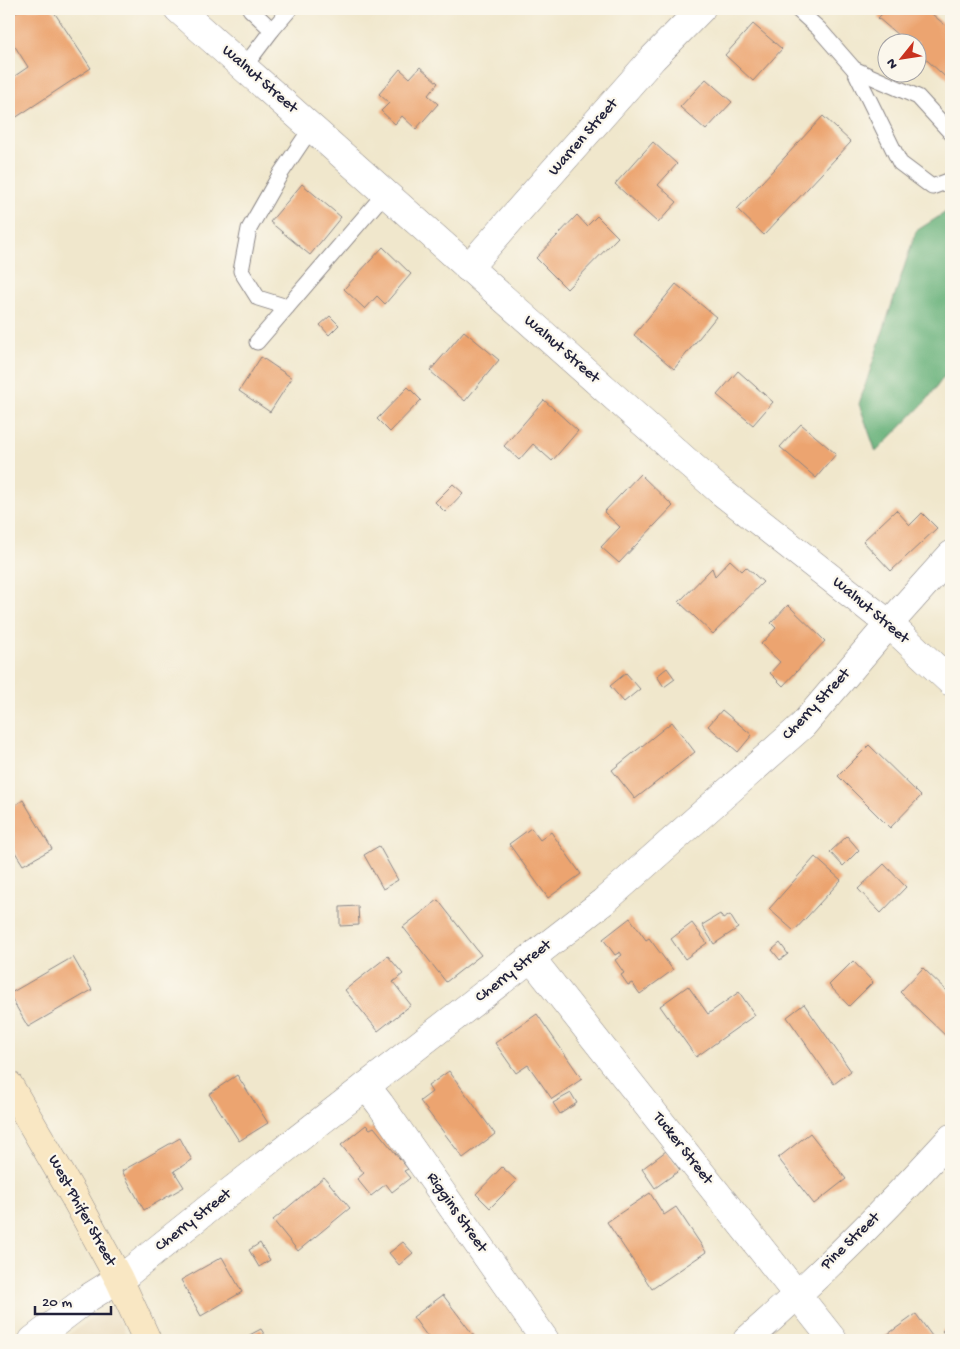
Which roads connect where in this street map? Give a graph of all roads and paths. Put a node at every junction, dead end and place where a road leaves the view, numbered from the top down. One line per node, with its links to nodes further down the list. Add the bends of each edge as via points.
1 (178, 9): 7 (street, Walnut Street)
2 (250, 9): 6 (lane)
3 (290, 9): 6 (lane)
4 (701, 9): 13 (street, Warren Street, via 653,58)
5 (797, 9): 8 (lane, via 819,28)
6 (272, 30): 7 (lane)
7 (244, 67): 9 (street, Walnut Street)
8 (854, 69): 10 (lane, via 918,98); 11 (lane, via 900,163 932,187)
9 (312, 127): 12 (street, Walnut Street); 14 (lane, via 249,229 241,271 258,298)
10 (951, 134)
11 (951, 180)
12 (386, 192): 13 (street, Walnut Street); 14 (lane)
13 (468, 268): 17 (street, Walnut Street, via 719,490)
14 (287, 307): 15 (lane)
15 (258, 342)
16 (951, 555): 17 (street, Cherry Street)
17 (889, 624): 18 (street, Walnut Street); 19 (street, Cherry Street, via 802,725 603,902)
18 (951, 682)
19 (531, 958): 20 (street, Cherry Street); 24 (street, Tucker Street)
20 (366, 1086): 23 (street, Cherry Street); 27 (street, Riggins Street)
21 (10, 1088): 23 (street, West Phifer Street)
22 (951, 1138): 24 (street, Pine Street, via 909,1185)
23 (119, 1279): 25 (street, Cherry Street); 26 (street, West Phifer Street)
24 (798, 1294): 28 (street, Pine Street); 29 (street, Tucker Street)
25 (33, 1340)
26 (147, 1340)
27 (545, 1340)
28 (747, 1340)
29 (833, 1340)

